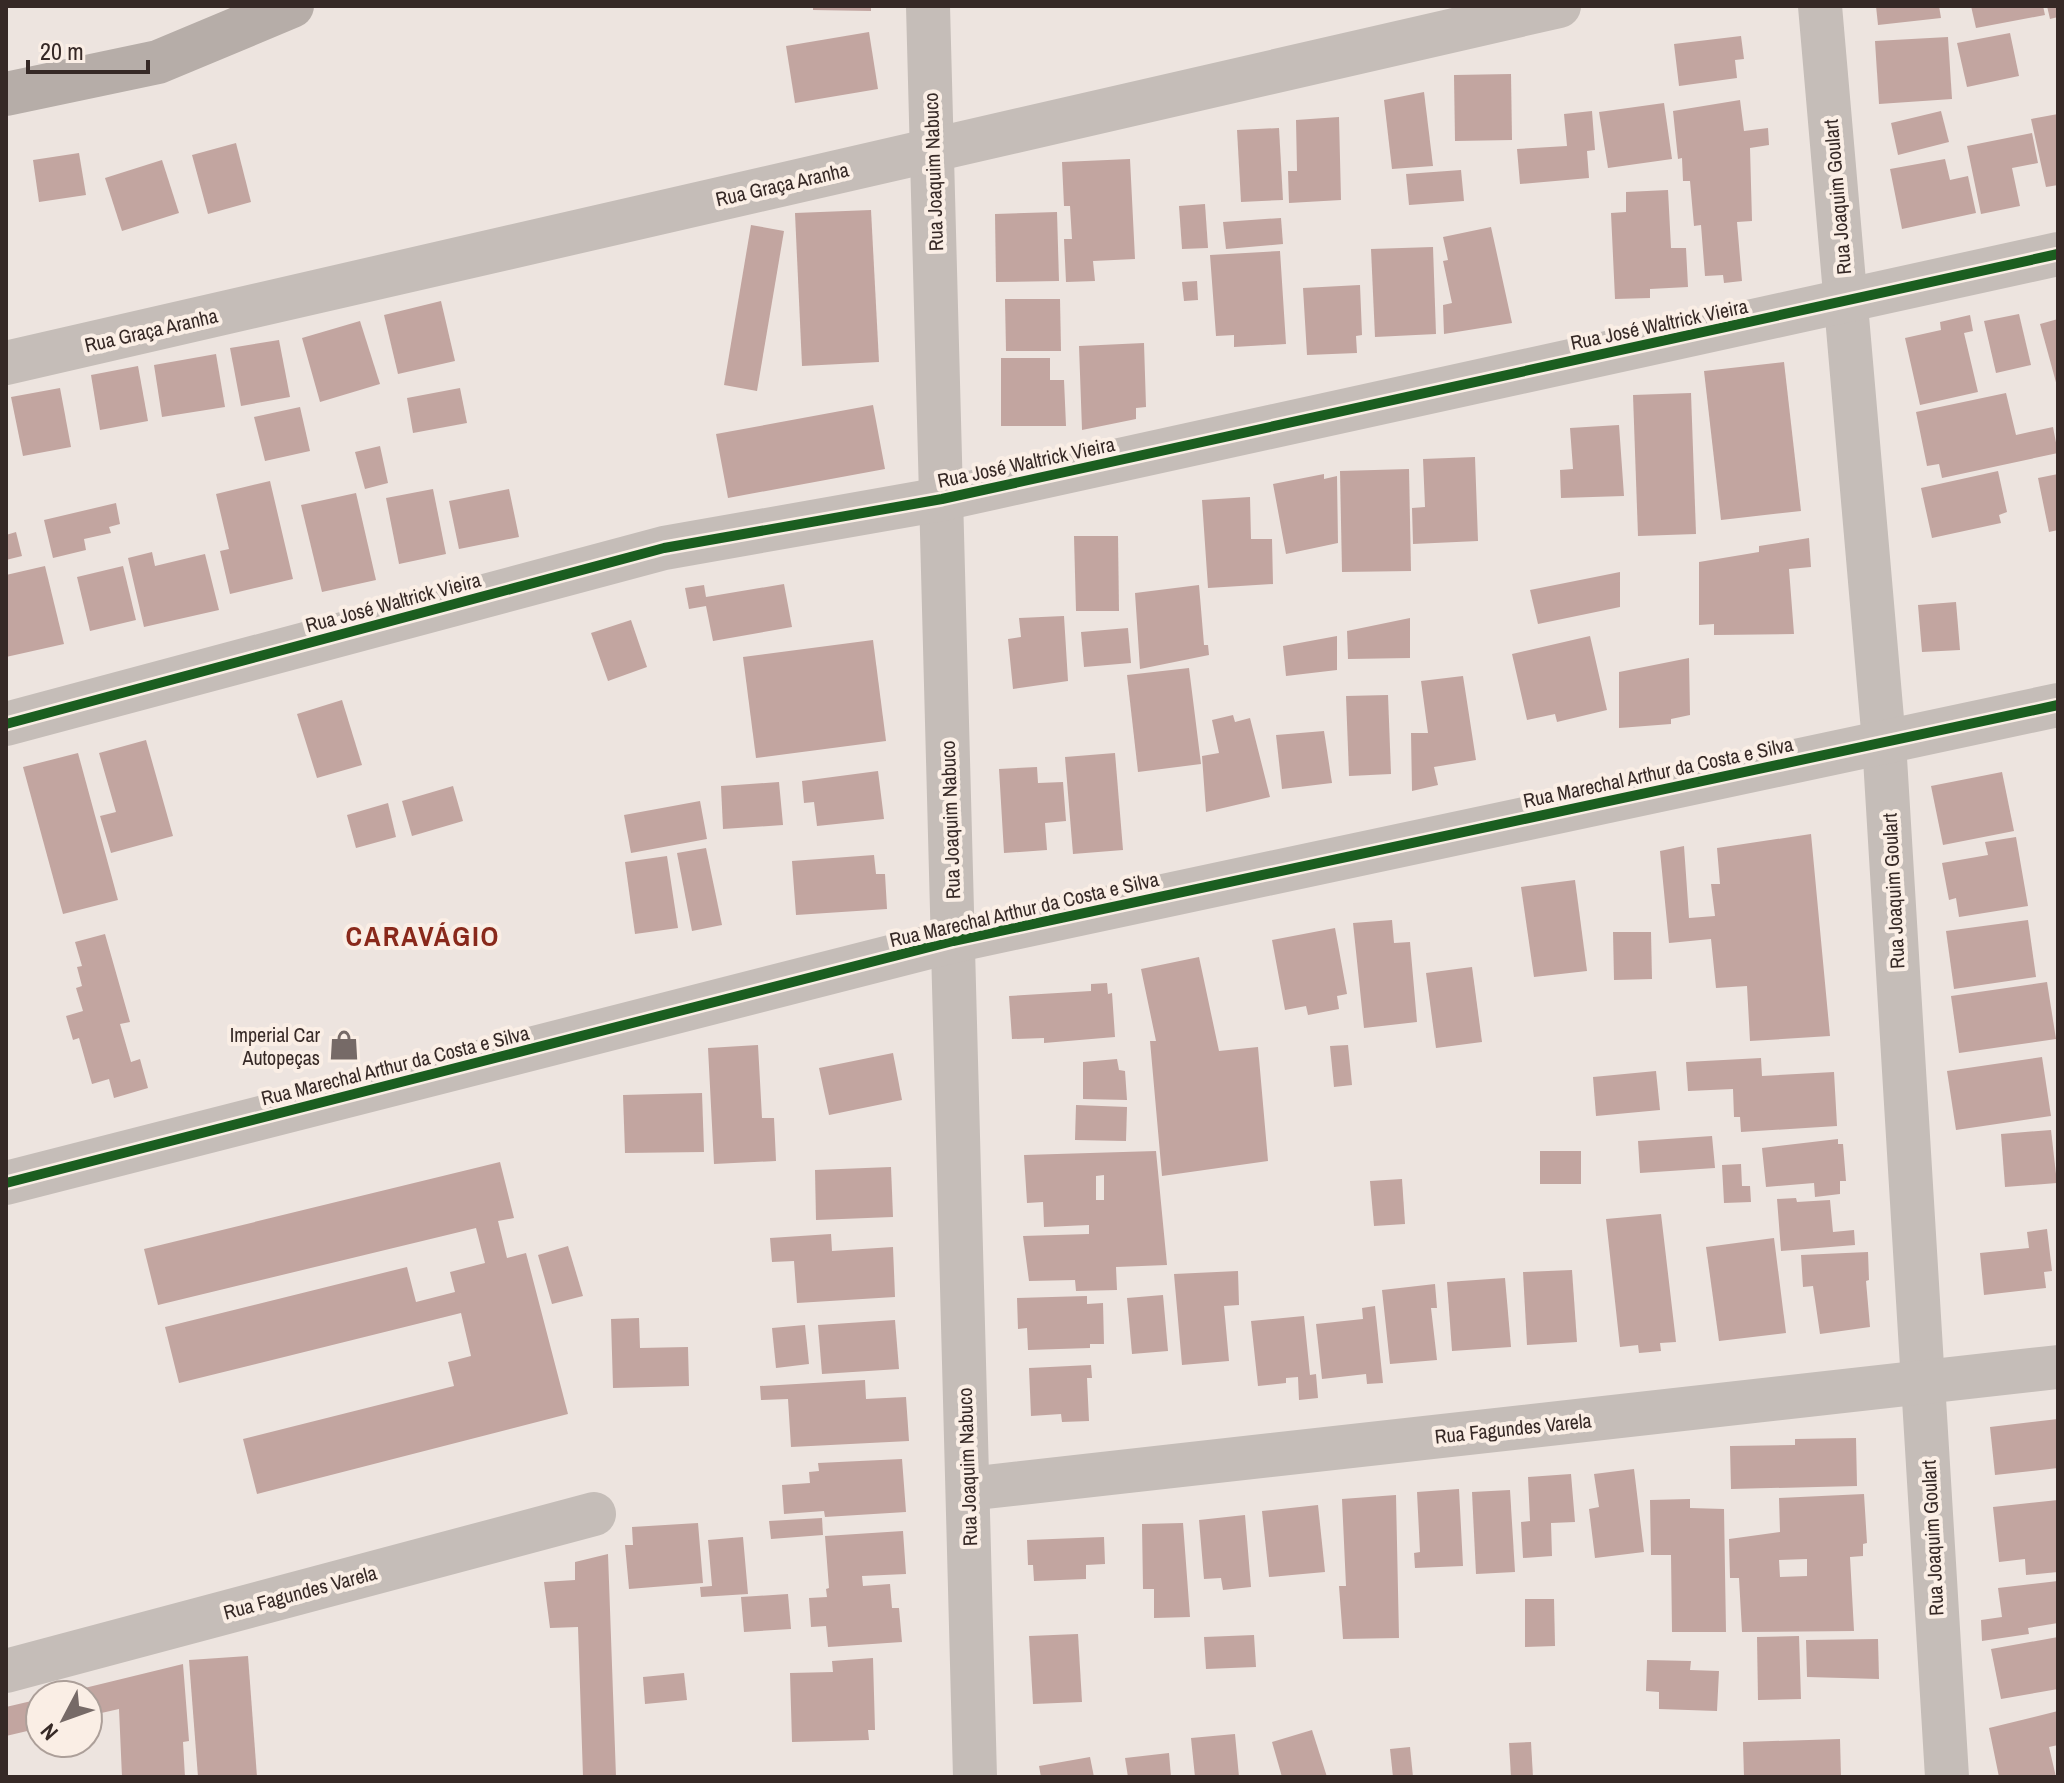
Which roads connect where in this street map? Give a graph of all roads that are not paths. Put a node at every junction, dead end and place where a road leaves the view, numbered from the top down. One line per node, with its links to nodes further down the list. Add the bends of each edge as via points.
1 (292, 6): 5 (street, via 158,62)
2 (928, 6): 6 (street, Rua Joaquim Nabuco)
3 (1559, 6): 6 (street, Rua Graça Aranha)
4 (1820, 6): 8 (street, Rua Joaquim Goulart)
5 (6, 94)
6 (932, 149): 9 (street, Rua Graça Aranha); 10 (street, Rua Joaquim Nabuco)
7 (2058, 254): 8 (street, Rua José Waltrick Vieira)
8 (1846, 302): 10 (street, Rua José Waltrick Vieira); 13 (street, Rua Joaquim Goulart)
9 (6, 363)
10 (942, 499): 12 (street, Rua José Waltrick Vieira, via 664,548); 14 (street, Rua Joaquim Nabuco)
11 (2058, 705): 13 (street, Rua Marechal Arthur da Costa e Silva)
12 (6, 724)
13 (1884, 742): 14 (street, Rua Marechal Arthur da Costa e Silva); 17 (street, Rua Joaquim Goulart)
14 (953, 941): 15 (street, Rua Marechal Arthur da Costa e Silva); 18 (street, Rua Joaquim Nabuco)
15 (6, 1183)
16 (2058, 1367): 17 (street, Rua Fagundes Varela)
17 (1923, 1382): 18 (street, Rua Fagundes Varela); 22 (street, Rua Joaquim Goulart)
18 (968, 1489): 21 (street, Rua Joaquim Nabuco)
19 (594, 1514): 20 (street, Rua Fagundes Varela)
20 (6, 1671)
21 (975, 1777)
22 (1947, 1777)

